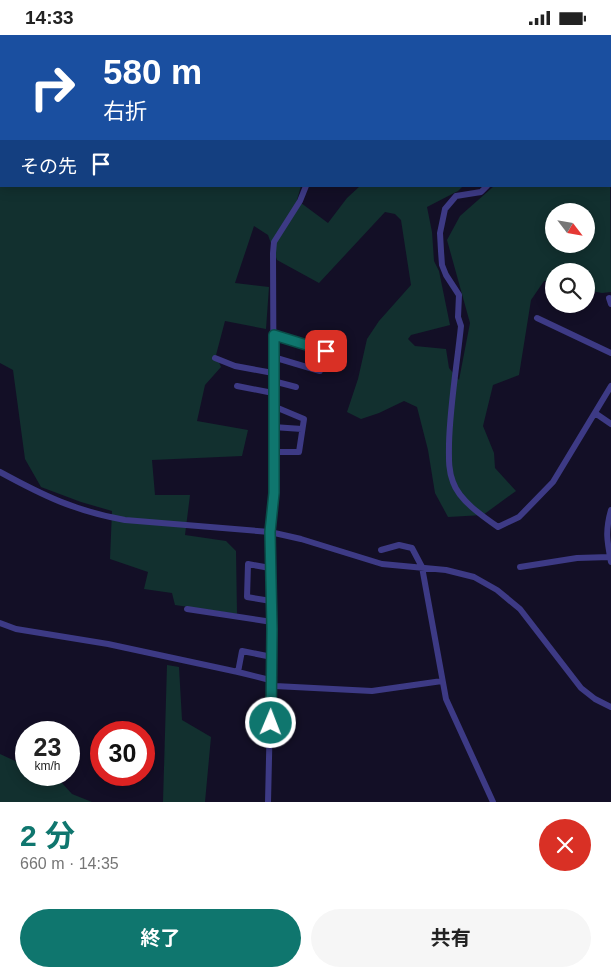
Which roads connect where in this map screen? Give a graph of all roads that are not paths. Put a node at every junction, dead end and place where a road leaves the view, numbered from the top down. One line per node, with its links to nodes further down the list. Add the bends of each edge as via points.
1 (306, 187): 4 (street, via 274,242)
2 (486, 187): 16 (street, via 481,192 456,196 445,209 440,233 442,265 459,295 461,326 450,432 452,482 498,527 519,517 553,482)
3 (537, 318): 6 (street)
4 (274, 335): 5 (street); 7 (street)
5 (326, 351)
6 (611, 353)
7 (273, 357): 9 (street); 10 (street)
8 (215, 358): 10 (street)
9 (320, 371)
10 (273, 377): 12 (street); 14 (street)
11 (236, 386): 14 (street)
12 (296, 387)
13 (610, 390): 16 (street)
14 (273, 393): 15 (street)
15 (273, 406): 18 (street); 19 (street, via 304,419)
16 (595, 413): 17 (street)
17 (611, 424)
18 (273, 427): 19 (street); 20 (street)
19 (302, 429): 20 (street, via 299,452)
20 (274, 452): 23 (street)
21 (0, 472): 23 (street, via 89,513 125,520)
22 (611, 510): 25 (street, via 606,538)
23 (270, 532): 26 (street, via 382,564); 28 (street)
24 (381, 550): 26 (street, via 399,545 412,548)
25 (610, 559): 27 (street, via 577,558)
26 (422, 567): 35 (street); 37 (street, via 466,574 508,598 530,620 582,688)
27 (520, 567)
28 (270, 568): 29 (street); 29 (street, via 248,564 247,597)
29 (271, 601): 31 (street)
30 (187, 609): 31 (street)
31 (272, 622): 33 (street)
32 (0, 623): 34 (street, via 16,629 108,644)
33 (272, 657): 34 (street, via 242,651); 36 (street)
34 (238, 672): 36 (street, via 270,680)
35 (442, 681): 36 (street, via 372,691); 39 (street, via 446,699)
36 (272, 684): 38 (street)
37 (611, 707)
38 (268, 802)
39 (493, 802)

